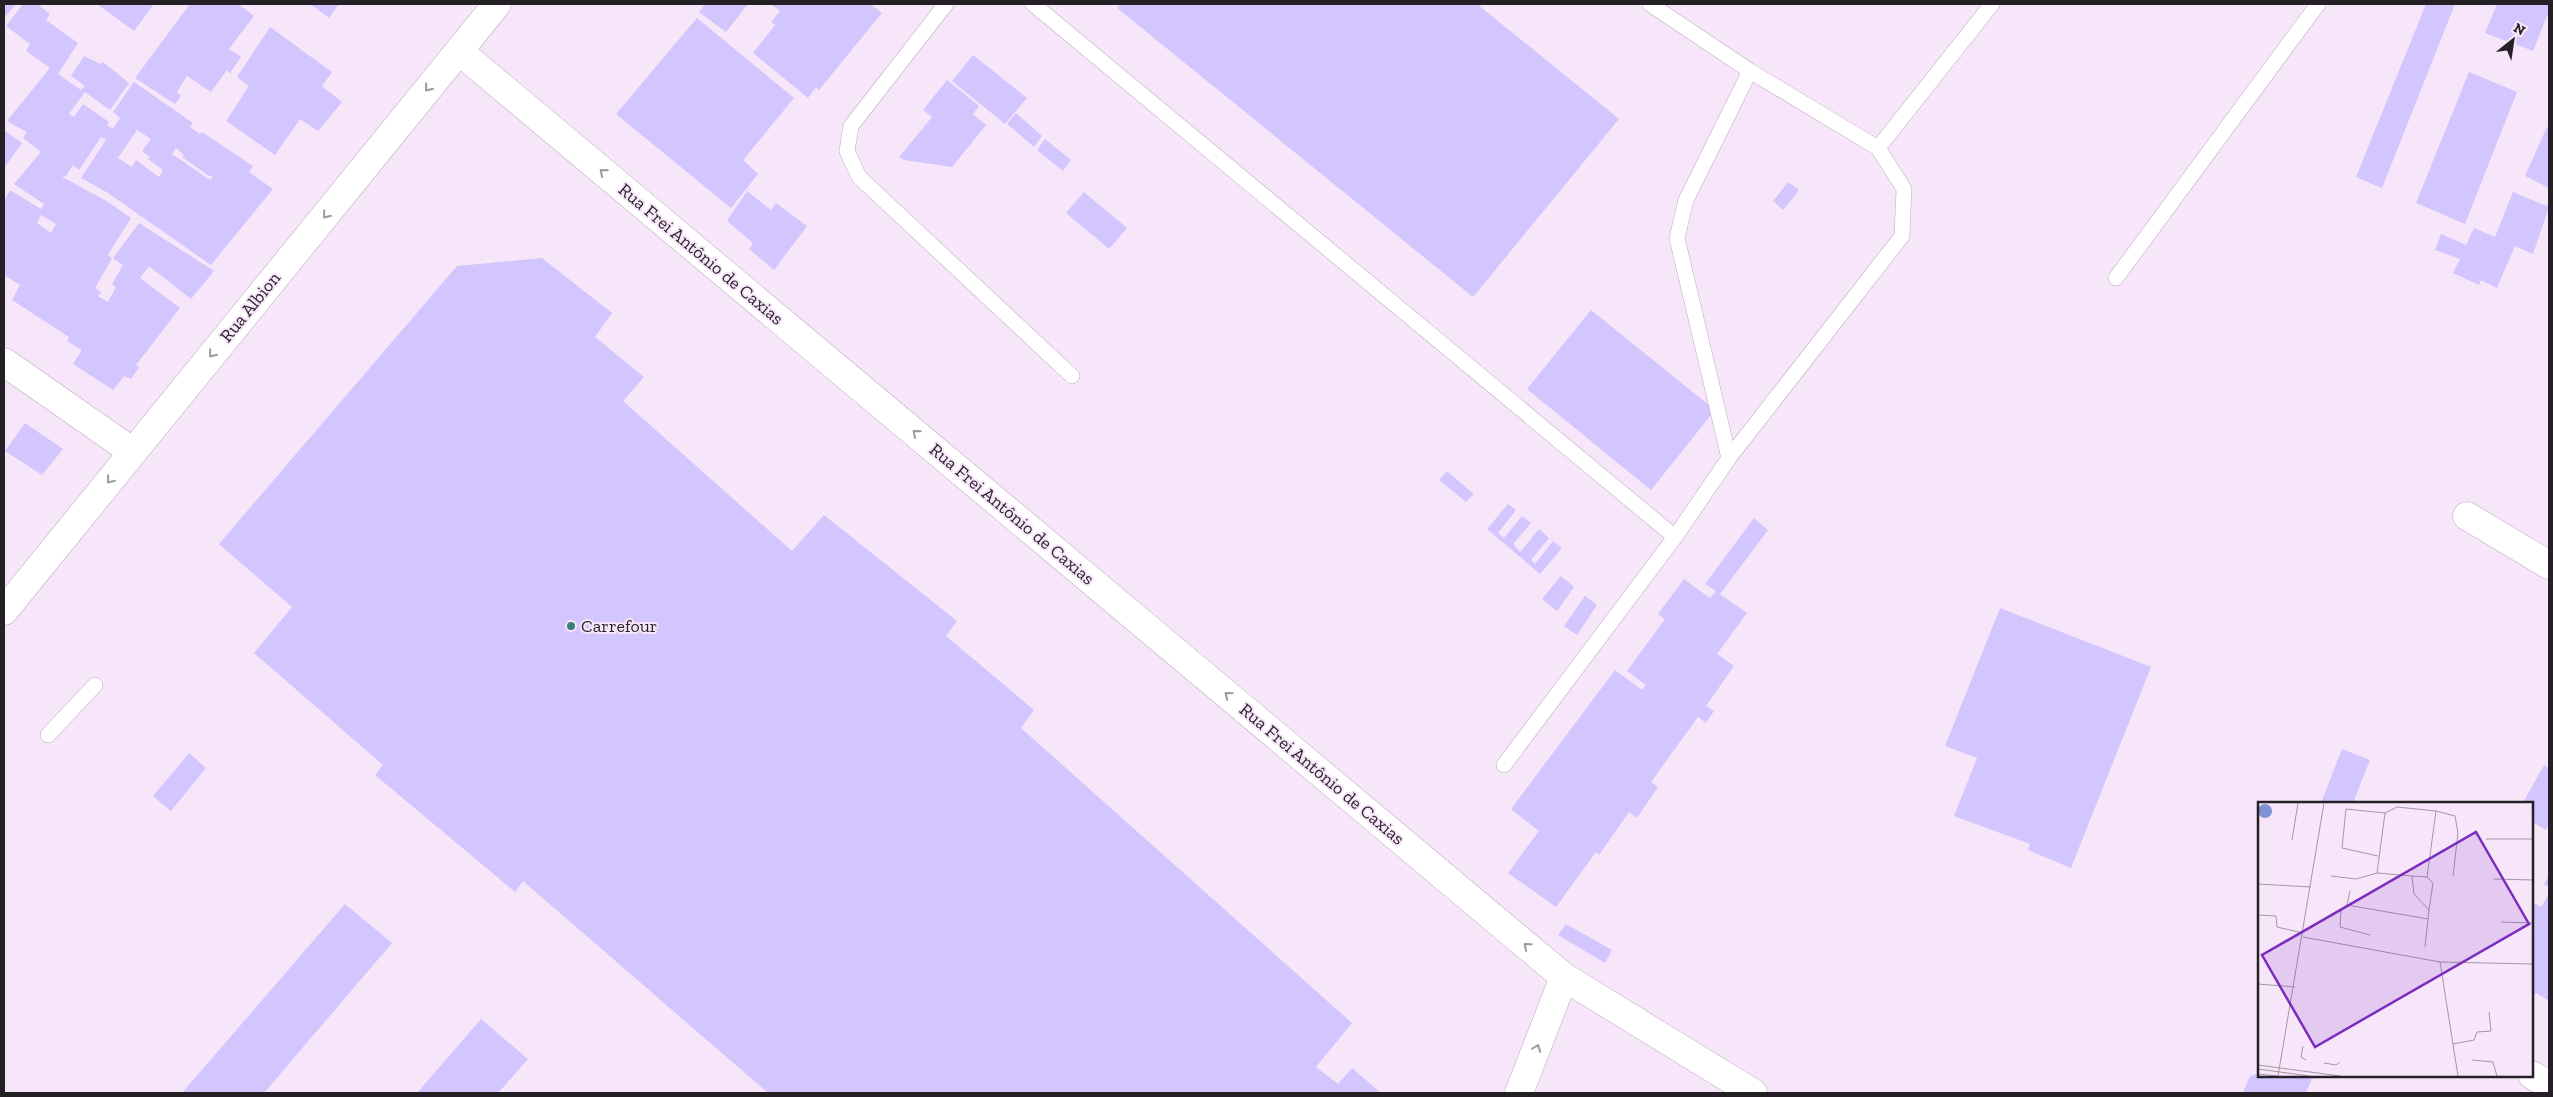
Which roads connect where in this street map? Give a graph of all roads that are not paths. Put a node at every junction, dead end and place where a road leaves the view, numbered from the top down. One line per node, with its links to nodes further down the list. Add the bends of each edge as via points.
1 (946, 4): 12 (lane, via 851,126 847,151 859,176)
2 (1033, 4): 16 (lane)
3 (1650, 4): 8 (lane)
4 (1992, 4): 9 (lane)
5 (2318, 4): 10 (lane)
6 (489, 7): 7 (street, Rua Albion)
7 (459, 51): 13 (street, Rua Albion, one-way to 13); 22 (street, Rua Frei Antônio de Caxias, one-way to 7)
8 (1750, 71): 9 (lane); 14 (lane, via 1686,200 1677,238)
9 (1878, 148): 14 (lane, via 1904,189 1902,236)
10 (2116, 278)
11 (4, 362): 13 (street)
12 (1072, 376)
13 (133, 452): 18 (street, Rua Albion, one-way to 18)
14 (1729, 458): 16 (lane)
15 (2467, 516): 17 (street)
16 (1675, 537): 21 (lane)
17 (2549, 566)
18 (4, 611)
19 (95, 685): 20 (lane)
20 (48, 735)
21 (1504, 765)
22 (1564, 977): 25 (street, one-way to 22); 26 (street, Rua Frei Antônio de Caxias)
23 (2533, 1076): 24 (street)
24 (2549, 1086)
25 (1519, 1093)
26 (1753, 1093)

